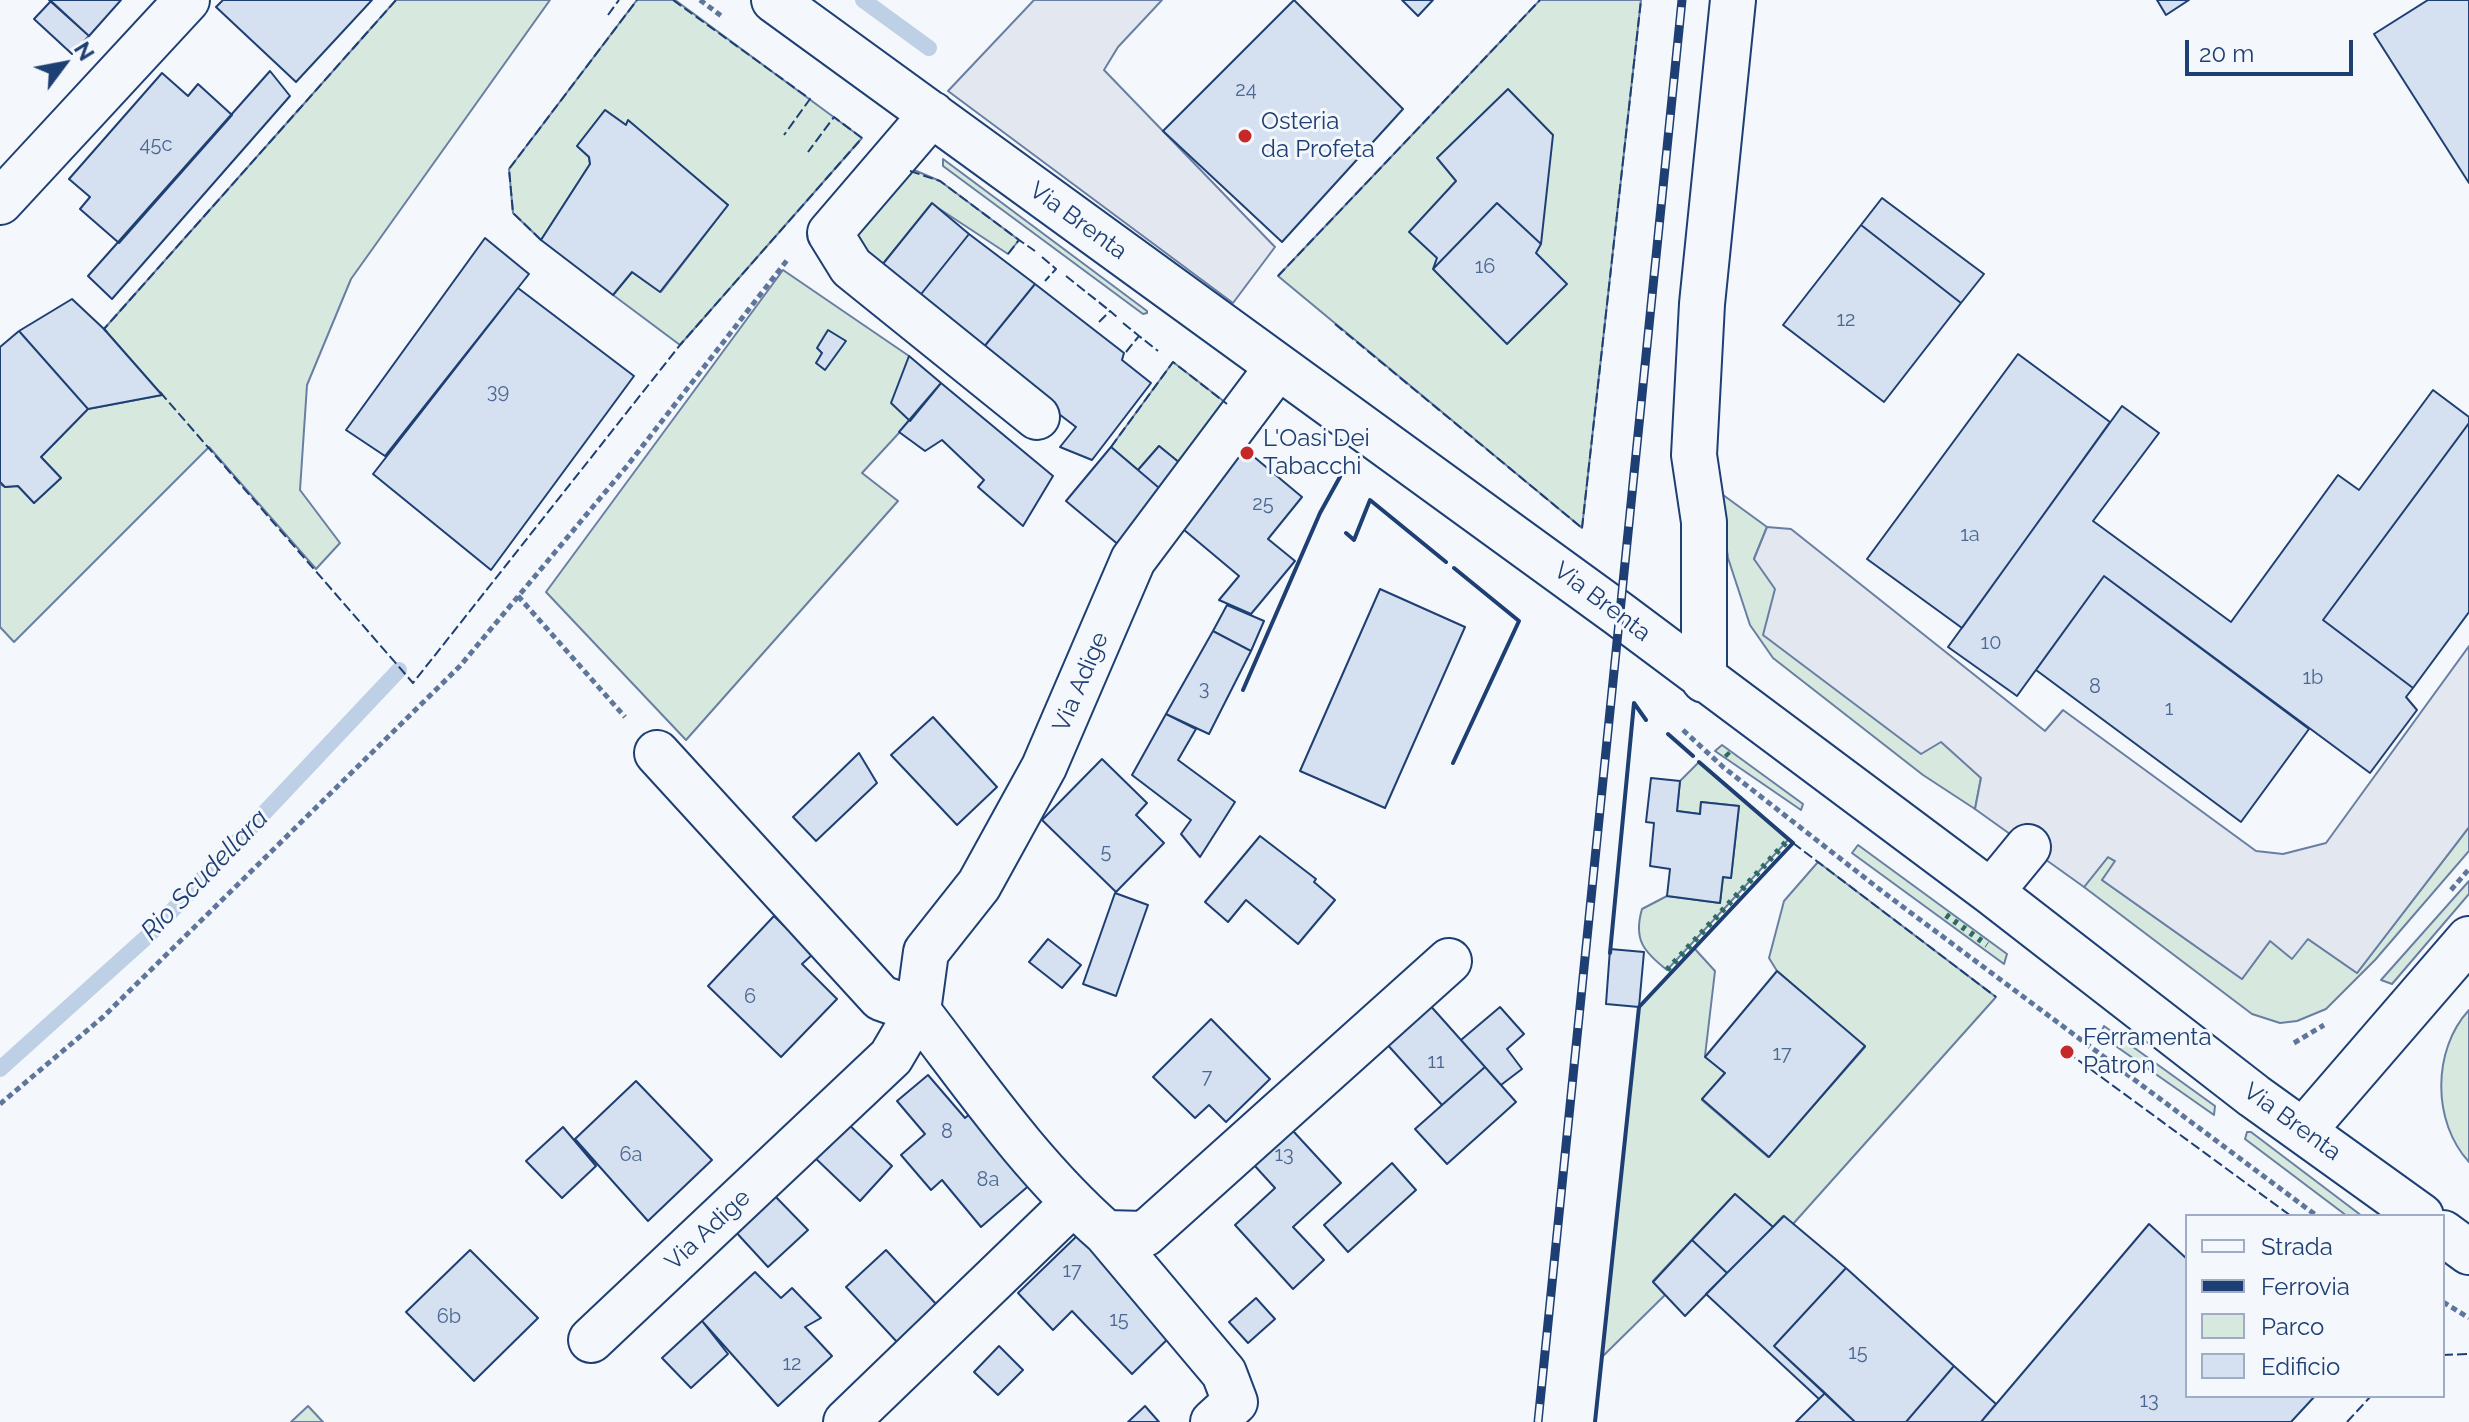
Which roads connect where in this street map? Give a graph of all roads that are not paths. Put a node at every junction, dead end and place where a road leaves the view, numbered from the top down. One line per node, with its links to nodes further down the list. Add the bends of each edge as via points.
1 (187, 0): 5 (street)
2 (774, 0): 4 (street, Via Brenta)
3 (1733, 0): 8 (street, via 1702,304 1694,455 1704,522)
4 (932, 114): 6 (street, Via Brenta); 7 (street, via 830,233 851,267)
5 (0, 202)
6 (1277, 368): 8 (street, Via Brenta); 14 (street, Via Adige, via 1133,560 1044,767 979,885 926,952)
7 (1037, 417)
8 (1704, 680): 11 (street, Via Brenta)
9 (657, 753): 14 (street, via 881,998)
10 (2028, 847): 11 (street)
11 (1991, 892): 15 (street, Via Brenta)
12 (2469, 939): 15 (street)
13 (1449, 961): 18 (street, via 1145,1234)
14 (918, 1011): 16 (street); 21 (street, Via Adige, via 891,1057)
15 (2304, 1130): 17 (street, Via Brenta)
16 (1072, 1204): 18 (street); 22 (street)
17 (2418, 1214)
18 (1106, 1233): 23 (street, via 1224,1373 1235,1402)
19 (2445, 1234): 20 (street)
20 (2469, 1252)
21 (591, 1340)
22 (846, 1422)
23 (1213, 1422)

